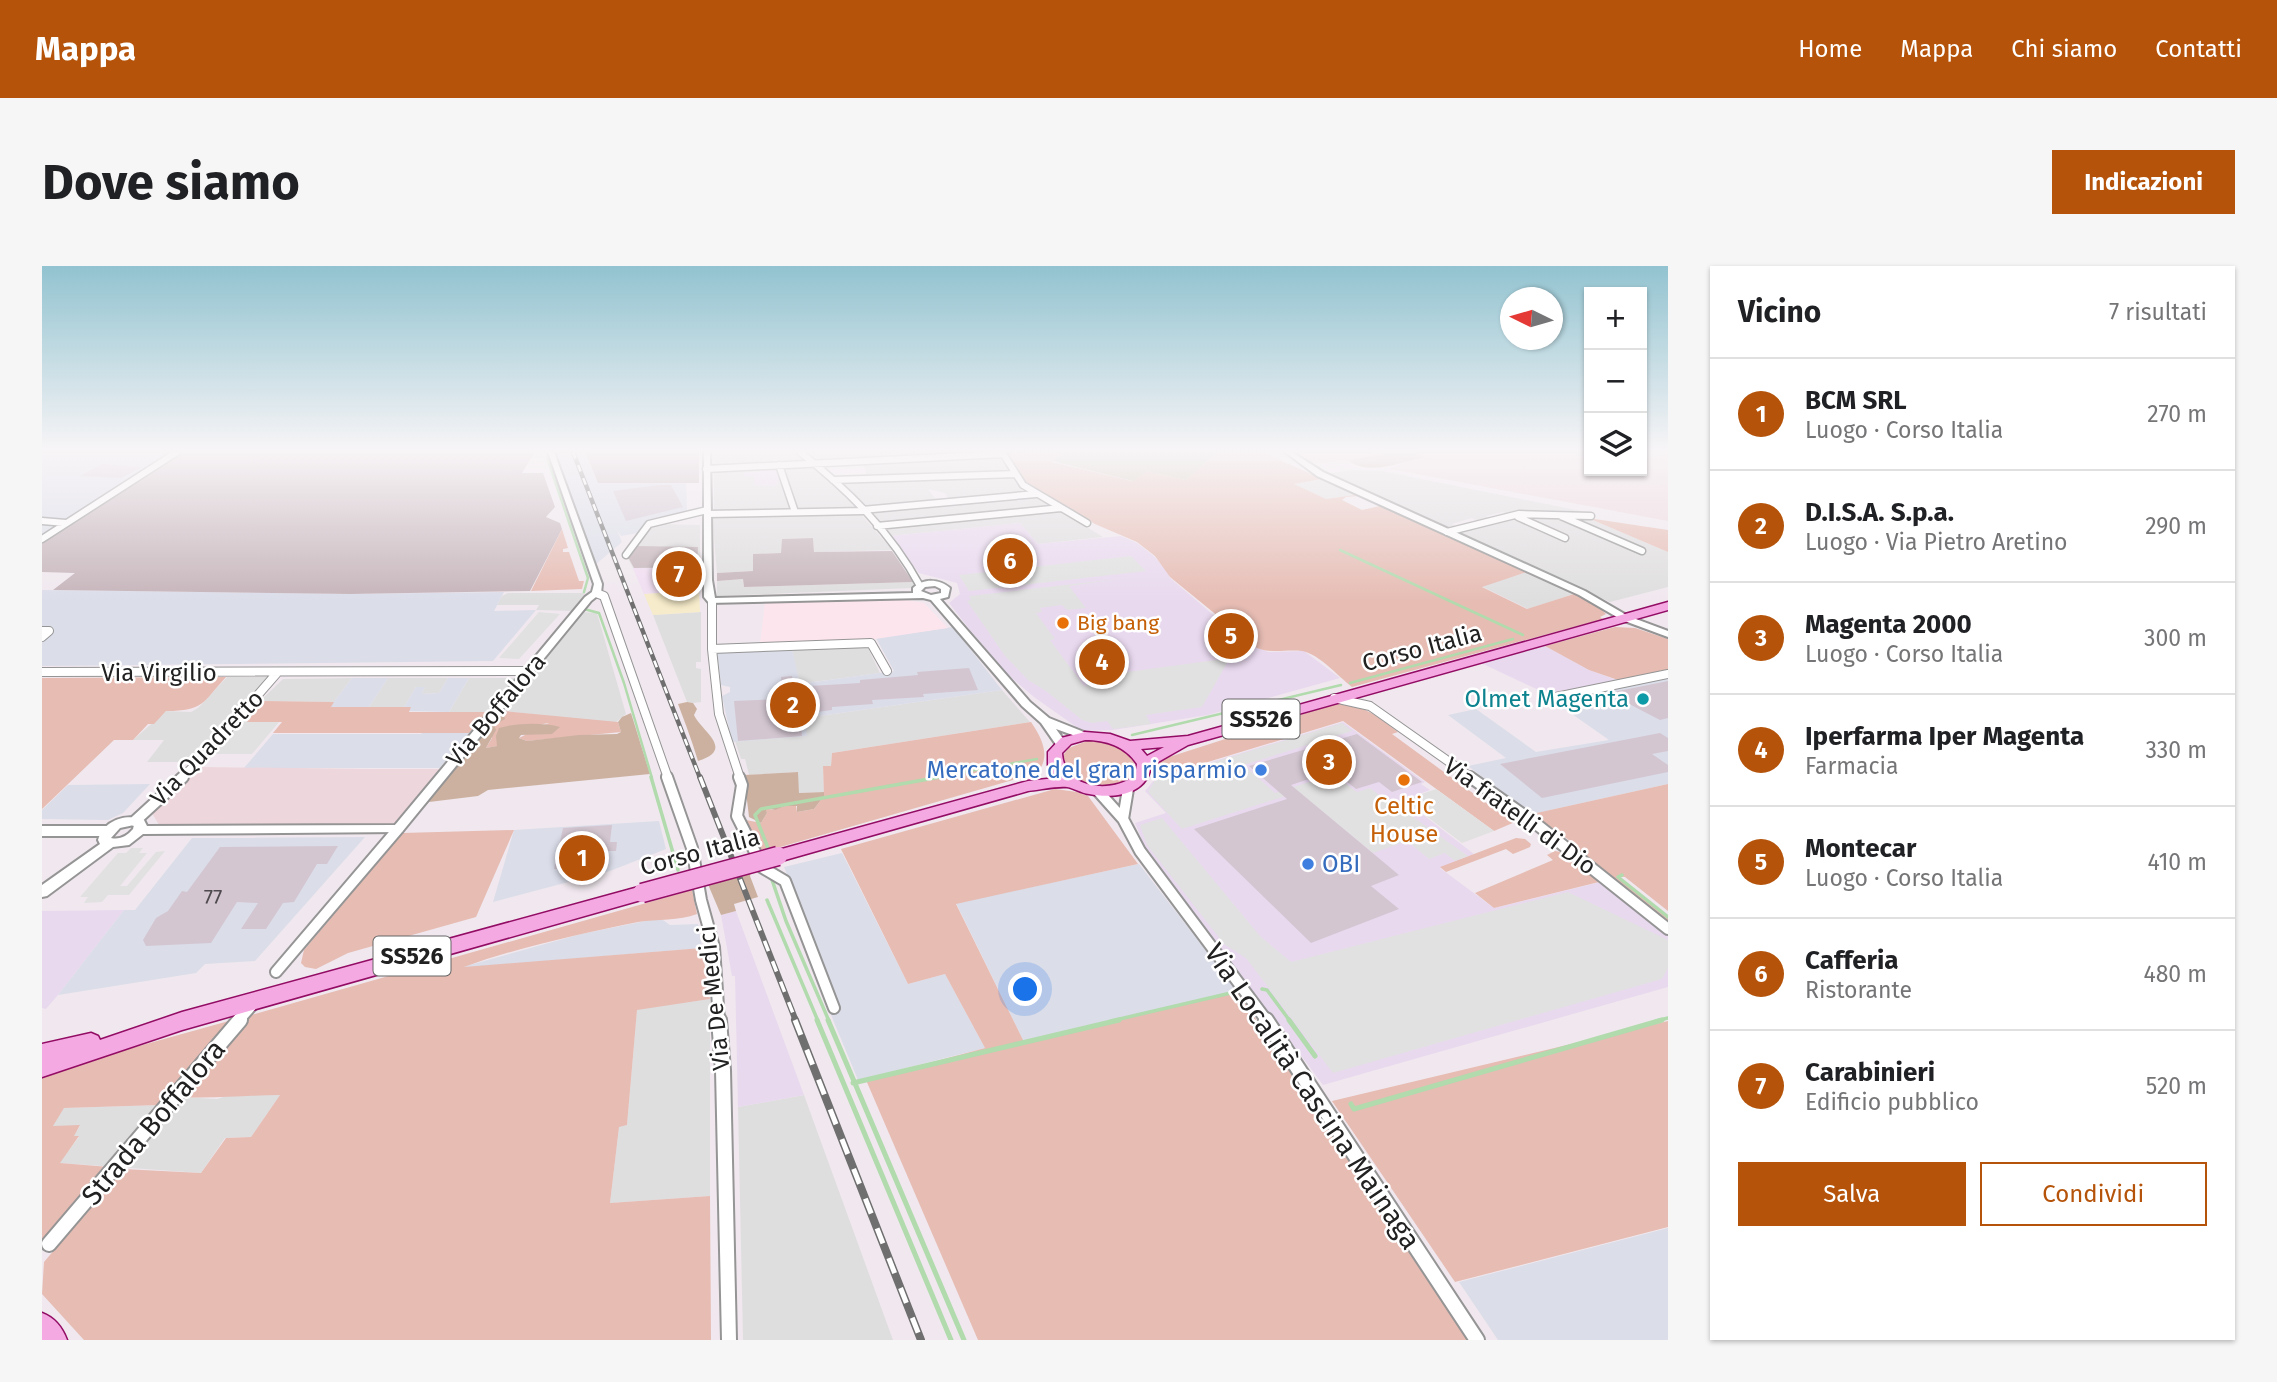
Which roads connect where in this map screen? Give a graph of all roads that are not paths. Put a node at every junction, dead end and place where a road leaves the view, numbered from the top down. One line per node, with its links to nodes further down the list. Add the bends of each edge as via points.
1 (99, 502): 17 (street)
2 (569, 502): 26 (street, via 598,584)
3 (707, 502): 11 (street)
4 (792, 502): 12 (street)
5 (854, 502): 10 (street)
6 (953, 502): 10 (street)
7 (1050, 502): 9 (street)
8 (1381, 502): 20 (street)
9 (1061, 508): 18 (street); 19 (street)
10 (863, 511): 12 (street); 19 (street)
11 (707, 512): 12 (street); 24 (street, via 649,524); 28 (street)
12 (795, 512)
13 (1557, 514): 14 (street); 15 (street); 23 (street)
14 (1514, 515): 20 (street); 21 (street)
15 (1591, 516)
16 (42, 521): 17 (street)
17 (66, 523): 22 (street)
18 (1087, 523)
19 (877, 526): 25 (street)
20 (1447, 532): 30 (street)
21 (1564, 538)
22 (42, 539)
23 (1642, 551)
24 (626, 555)
25 (919, 590): 27 (street); 27 (street, via 932,583 946,588 945,595); 28 (street)
26 (596, 593): 35 (street, Via Boffalora); 72 (street, Via De Medici, via 604,596 692,848 714,947 723,1070)
27 (934, 598): 44 (street)
28 (711, 600): 34 (street)
29 (1668, 606): 30 (main road, Corso Italia / SS526)
30 (1632, 616): 32 (street); 40 (main road, Corso Italia / SS526)
31 (42, 631): 33 (street, via 49,631)
32 (1668, 632)
33 (42, 637)
34 (712, 649): 36 (street, via 871,643); 60 (street, via 719,714 742,785 737,816 763,868)
35 (528, 671): 38 (street, Via Virgilio); 57 (street, Via Boffalora)
36 (887, 671)
37 (42, 672): 38 (street, Via Virgilio)
38 (277, 673): 56 (street, Via Quadretto)
39 (1668, 674): 42 (street)
40 (1366, 689): 41 (main road, Corso Italia / SS526); 43 (street, via 1364,697)
41 (1334, 698): 43 (street, Via fratelli di Dio); 46 (main road, Corso Italia / SS526)
42 (1551, 698)
43 (1370, 706): 62 (street, Via fratelli di Dio, via 1535,823)
44 (1044, 719): 45 (street); 47 (street)
45 (1085, 736): 47 (main road, SS526); 48 (main road, SS526)
46 (1189, 740): 48 (main road, Corso Italia / SS526); 49 (main road, Corso Italia / SS526)
47 (1061, 744): 50 (main road, via 1054,757)
48 (1128, 746): 49 (main road)
49 (1144, 764): 53 (main road, SS526, via 1142,778)
50 (1056, 766): 51 (main road, SS526); 52 (main road, Corso Italia / SS526)
51 (1072, 782): 52 (main road, Corso Italia / SS526); 54 (main road, SS526)
52 (1028, 786): 60 (main road, Corso Italia / SS526)
53 (1128, 789): 54 (main road, SS526); 55 (street)
54 (1098, 791): 55 (street, Via Località Cascina Mainaga)
55 (1124, 819): 73 (street, Via Località Cascina Mainaga, via 1140,851 1282,1041)
56 (138, 826): 57 (street); 59 (street, via 127,840)
57 (398, 829): 63 (street, Via Boffalora)
58 (42, 831): 59 (street)
59 (109, 837): 61 (street)
60 (773, 866): 64 (main road, Corso Italia / SS526, bridge, via 642,892); 65 (street, via 785,881)
61 (42, 892)
62 (1668, 929)
63 (276, 972)
64 (257, 1000): 66 (main road, Corso Italia / SS526); 69 (street, Strada Boffalora)
65 (834, 1008)
66 (182, 1021): 67 (main road, SS526); 68 (main road, SS526)
67 (42, 1053)
68 (42, 1068)
69 (48, 1244)
70 (42, 1326): 71 (main road)
71 (54, 1340)
72 (729, 1340)
73 (1477, 1340)

